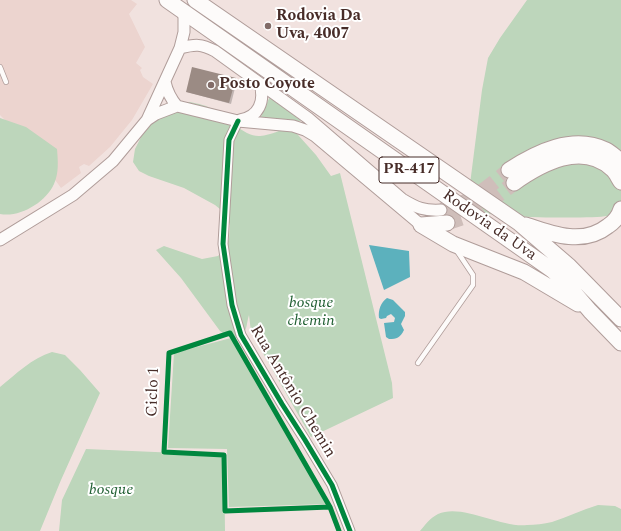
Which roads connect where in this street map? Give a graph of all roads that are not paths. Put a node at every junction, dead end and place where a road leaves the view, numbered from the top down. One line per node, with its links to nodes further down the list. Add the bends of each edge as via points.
1 (167, 0): 3 (main road, Rodovia da Uva / PR-417)
2 (195, 0): 16 (main road, Rodovia da Uva / PR-417)
3 (184, 12): 4 (street, via 184,32); 20 (main road, Rodovia da Uva / PR-417, via 552,270)
4 (180, 48): 7 (street); 8 (street, via 193,44 203,45)
5 (0, 67): 6 (lane)
6 (6, 82)
7 (165, 82): 9 (street); 10 (street)
8 (260, 84): 11 (street, via 263,92 259,109 254,115); 15 (street, via 308,118 402,199)
9 (176, 106): 10 (street); 11 (street)
10 (147, 120): 18 (street, via 113,161 73,195)
11 (238, 121): 17 (street, via 293,126 305,130); 24 (street, Rua Antônio Chemin, via 229,140 223,244 232,305 242,336 332,485)
12 (621, 161): 13 (main road, via 607,150 587,144 570,144 528,158 511,177 568,156 584,156 600,160 613,169)
13 (621, 182)
14 (621, 209): 16 (main road, via 613,223 592,236 562,236)
15 (444, 217): 17 (main road)
16 (519, 223): 21 (main road, Rodovia da Uva / PR-417, via 569,266)
17 (421, 225): 19 (main road)
18 (0, 240)
19 (453, 244): 20 (main road, via 524,272); 23 (lane, via 473,275 473,285)
20 (590, 311): 22 (main road, Rodovia da Uva / PR-417)
21 (621, 319)
22 (621, 343)
23 (418, 363)
24 (350, 531)

